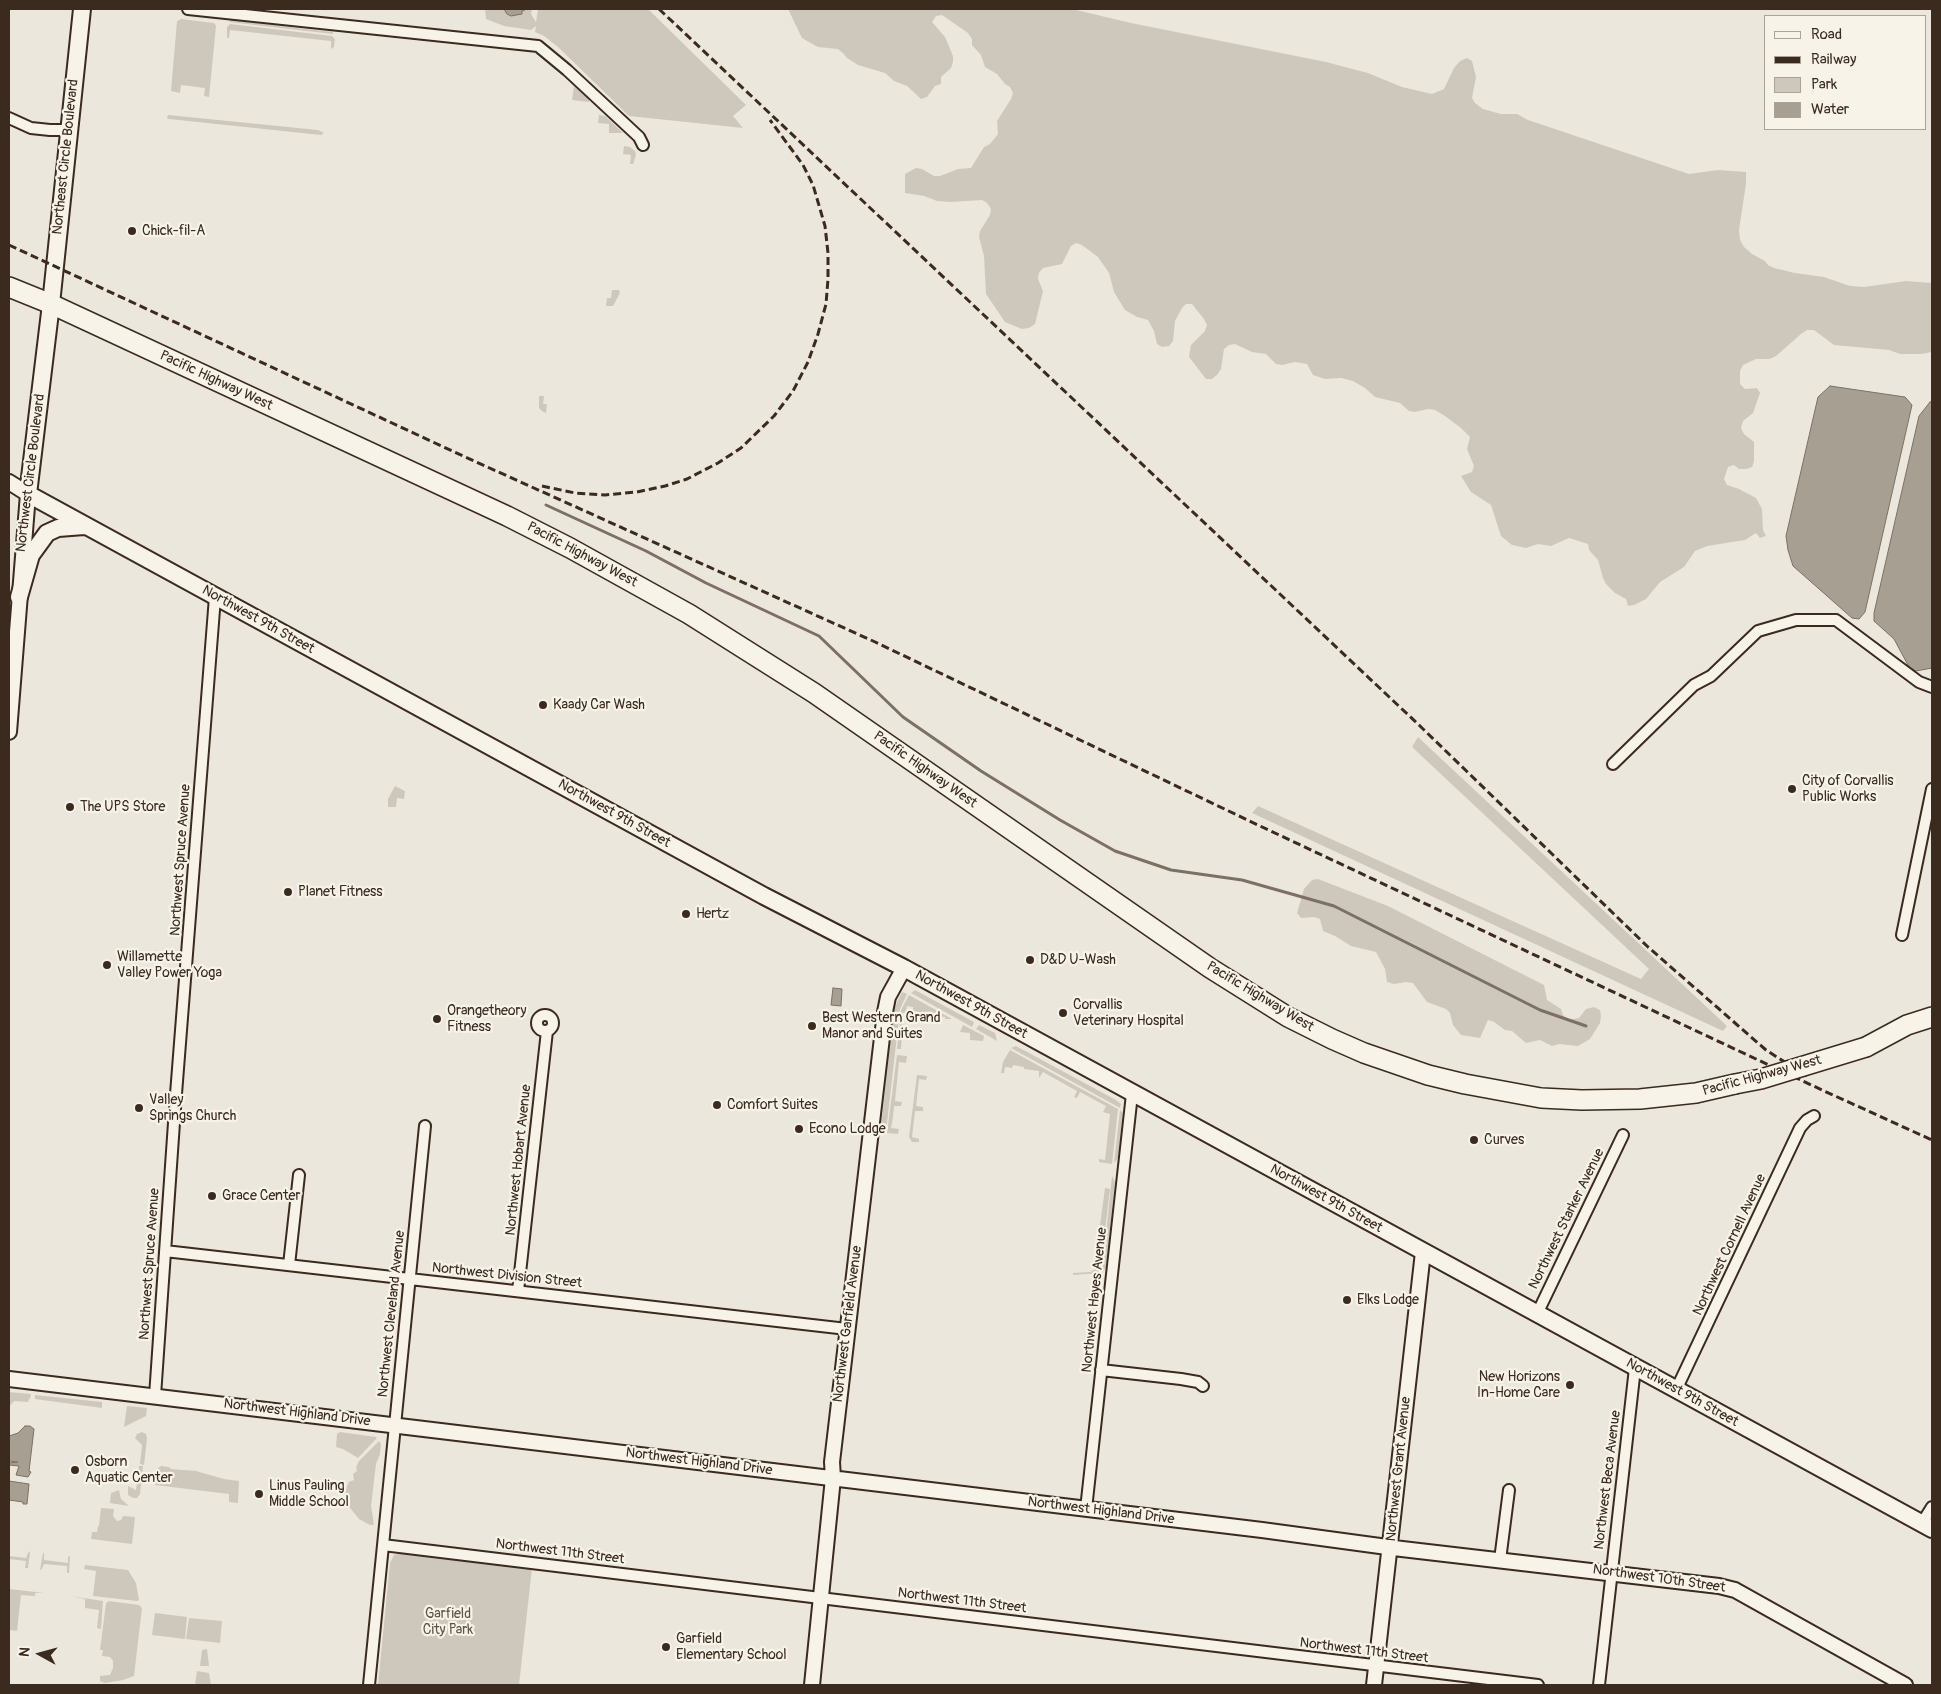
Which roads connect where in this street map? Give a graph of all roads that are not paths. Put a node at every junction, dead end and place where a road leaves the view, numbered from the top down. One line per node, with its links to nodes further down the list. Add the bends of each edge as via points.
1 (82, 9): 4 (main road, Northeast Circle Boulevard)
2 (188, 9): 5 (street, via 538,46 639,137)
3 (9, 118): 4 (street, via 31,128)
4 (69, 130): 7 (main road, Northeast Circle Boulevard)
5 (643, 145)
6 (9, 286): 7 (highway, Pacific Highway West)
7 (51, 304): 9 (main road, Northwest Circle Boulevard); 22 (highway, Pacific Highway West, bridge, via 498,512 689,614 814,693 1210,968 1288,1016 1382,1060 1465,1084 1541,1098 1640,1099 1696,1093)
8 (9, 482): 9 (street, Northwest 9th Street)
9 (28, 494): 10 (main road, Northwest 9th Street); 12 (street, Northwest Circle Boulevard)
10 (87, 526): 11 (main road, Northwest 9th Street); 12 (main road, via 65,526 47,533 31,555)
11 (216, 596): 18 (main road, Northwest 9th Street, via 764,896); 28 (street, Northwest Spruce Avenue)
12 (19, 597): 14 (street, Northwest Circle Boulevard)
13 (1932, 687): 15 (street, via 1919,682 1836,620 1796,620 1758,631 1711,676 1694,685)
14 (9, 732)
15 (1613, 764)
16 (1932, 789): 17 (street)
17 (1902, 935)
18 (904, 968): 23 (main road, Northwest 9th Street); 34 (street, Northwest Garfield Avenue, via 888,997 885,1012)
19 (1932, 1017): 22 (highway, via 1907,1025)
20 (547, 1031): 32 (street, Northwest Hobart Avenue)
21 (1932, 1031): 22 (highway)
22 (1866, 1048)
23 (1132, 1094): 29 (main road, Northwest 9th Street); 36 (street, Northwest Hayes Avenue)
24 (1814, 1116): 39 (street, Northwest Cornell Avenue, via 1800,1128)
25 (425, 1126): 31 (street, Northwest Cleveland Avenue)
26 (1623, 1136): 33 (street, Northwest Starker Avenue)
27 (299, 1174): 30 (street)
28 (164, 1251): 30 (street, Northwest Division Street); 40 (street, Northwest Spruce Avenue)
29 (1423, 1252): 33 (main road, Northwest 9th Street); 48 (street, Northwest Grant Avenue)
30 (290, 1266): 31 (street, Northwest Division Street)
31 (409, 1279): 32 (street, Northwest Division Street); 41 (street, Northwest Cleveland Avenue)
32 (518, 1291): 34 (street, Northwest Division Street)
33 (1537, 1314): 35 (main road, Northwest 9th Street)
34 (847, 1329): 42 (street, Northwest Garfield Avenue)
35 (1635, 1368): 39 (main road, Northwest 9th Street); 50 (street, Northwest Beca Avenue)
36 (1101, 1370): 38 (street, via 1181,1379); 45 (street, Northwest Hayes Avenue)
37 (9, 1379): 40 (street, Northwest Highland Drive)
38 (1203, 1386)
39 (1676, 1390): 46 (main road, Northwest 9th Street)
40 (155, 1396): 41 (street, Northwest Highland Drive)
41 (395, 1426): 42 (street, Northwest Highland Drive); 47 (street, Northwest Cleveland Avenue)
42 (833, 1478): 45 (street, Northwest Highland Drive); 51 (street, Northwest Garfield Avenue)
43 (1509, 1490): 49 (street)
44 (1932, 1507): 46 (street)
45 (1086, 1509): 48 (street, Northwest Highland Drive)
46 (1927, 1526)
47 (383, 1545): 51 (street, Northwest 11th Street); 53 (street, Northwest Cleveland Avenue)
48 (1390, 1548): 49 (street, Northwest 10th Street); 52 (street, Northwest Grant Avenue)
49 (1500, 1560): 50 (street, Northwest 10th Street)
50 (1611, 1573): 57 (street, Northwest Beca Avenue); 58 (street, Northwest 10th Street, via 1735,1590)
51 (822, 1599): 52 (street, Northwest 11th Street); 54 (street, Northwest Garfield Avenue)
52 (1376, 1666): 55 (street, Northwest Grant Avenue); 56 (street, Northwest 11th Street)
53 (369, 1685)
54 (812, 1685)
55 (1374, 1685)
56 (1538, 1685)
57 (1599, 1685)
58 (1905, 1685)

